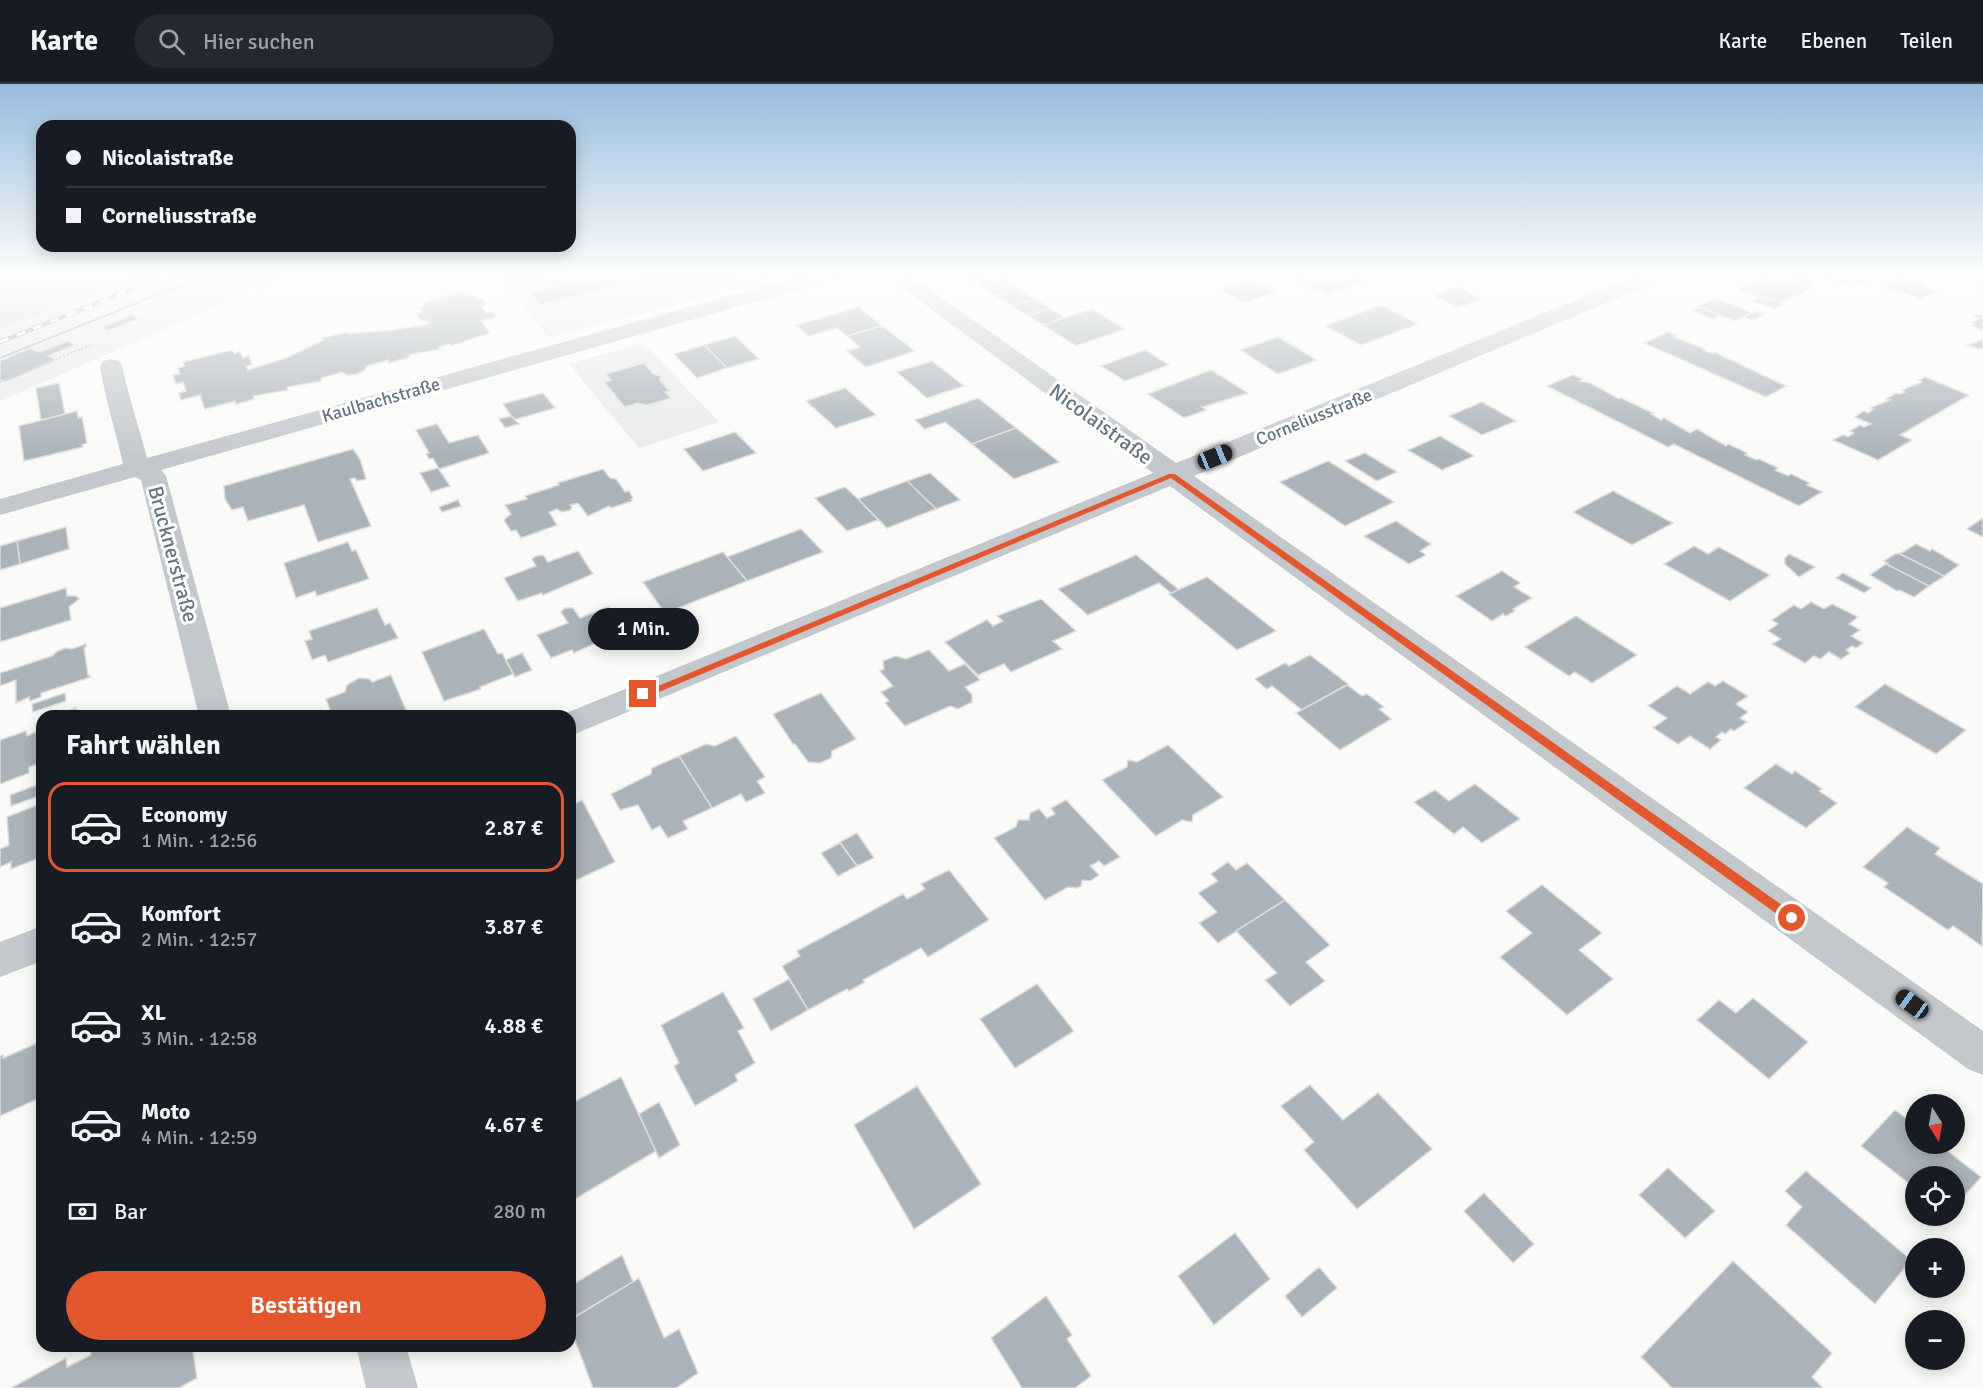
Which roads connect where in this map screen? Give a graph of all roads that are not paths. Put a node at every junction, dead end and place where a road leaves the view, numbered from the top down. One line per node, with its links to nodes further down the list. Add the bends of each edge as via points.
1 (614, 335): 5 (street, Kaulbachstraße)
2 (978, 335): 6 (street, Nicolaistraße)
3 (1511, 335): 6 (street, Corneliusstraße)
4 (111, 366): 5 (street, Brucknerstraße)
5 (137, 468): 7 (street, Kaulbachstraße); 8 (street, Brucknerstraße, via 153,476)
6 (1172, 475): 9 (street, Corneliusstraße); 12 (street, Nicolaistraße)
7 (0, 507)
8 (213, 710)
9 (576, 722)
10 (36, 945): 11 (street)
11 (0, 960)
12 (1983, 1055)
13 (383, 1352): 14 (street)
14 (392, 1388)

